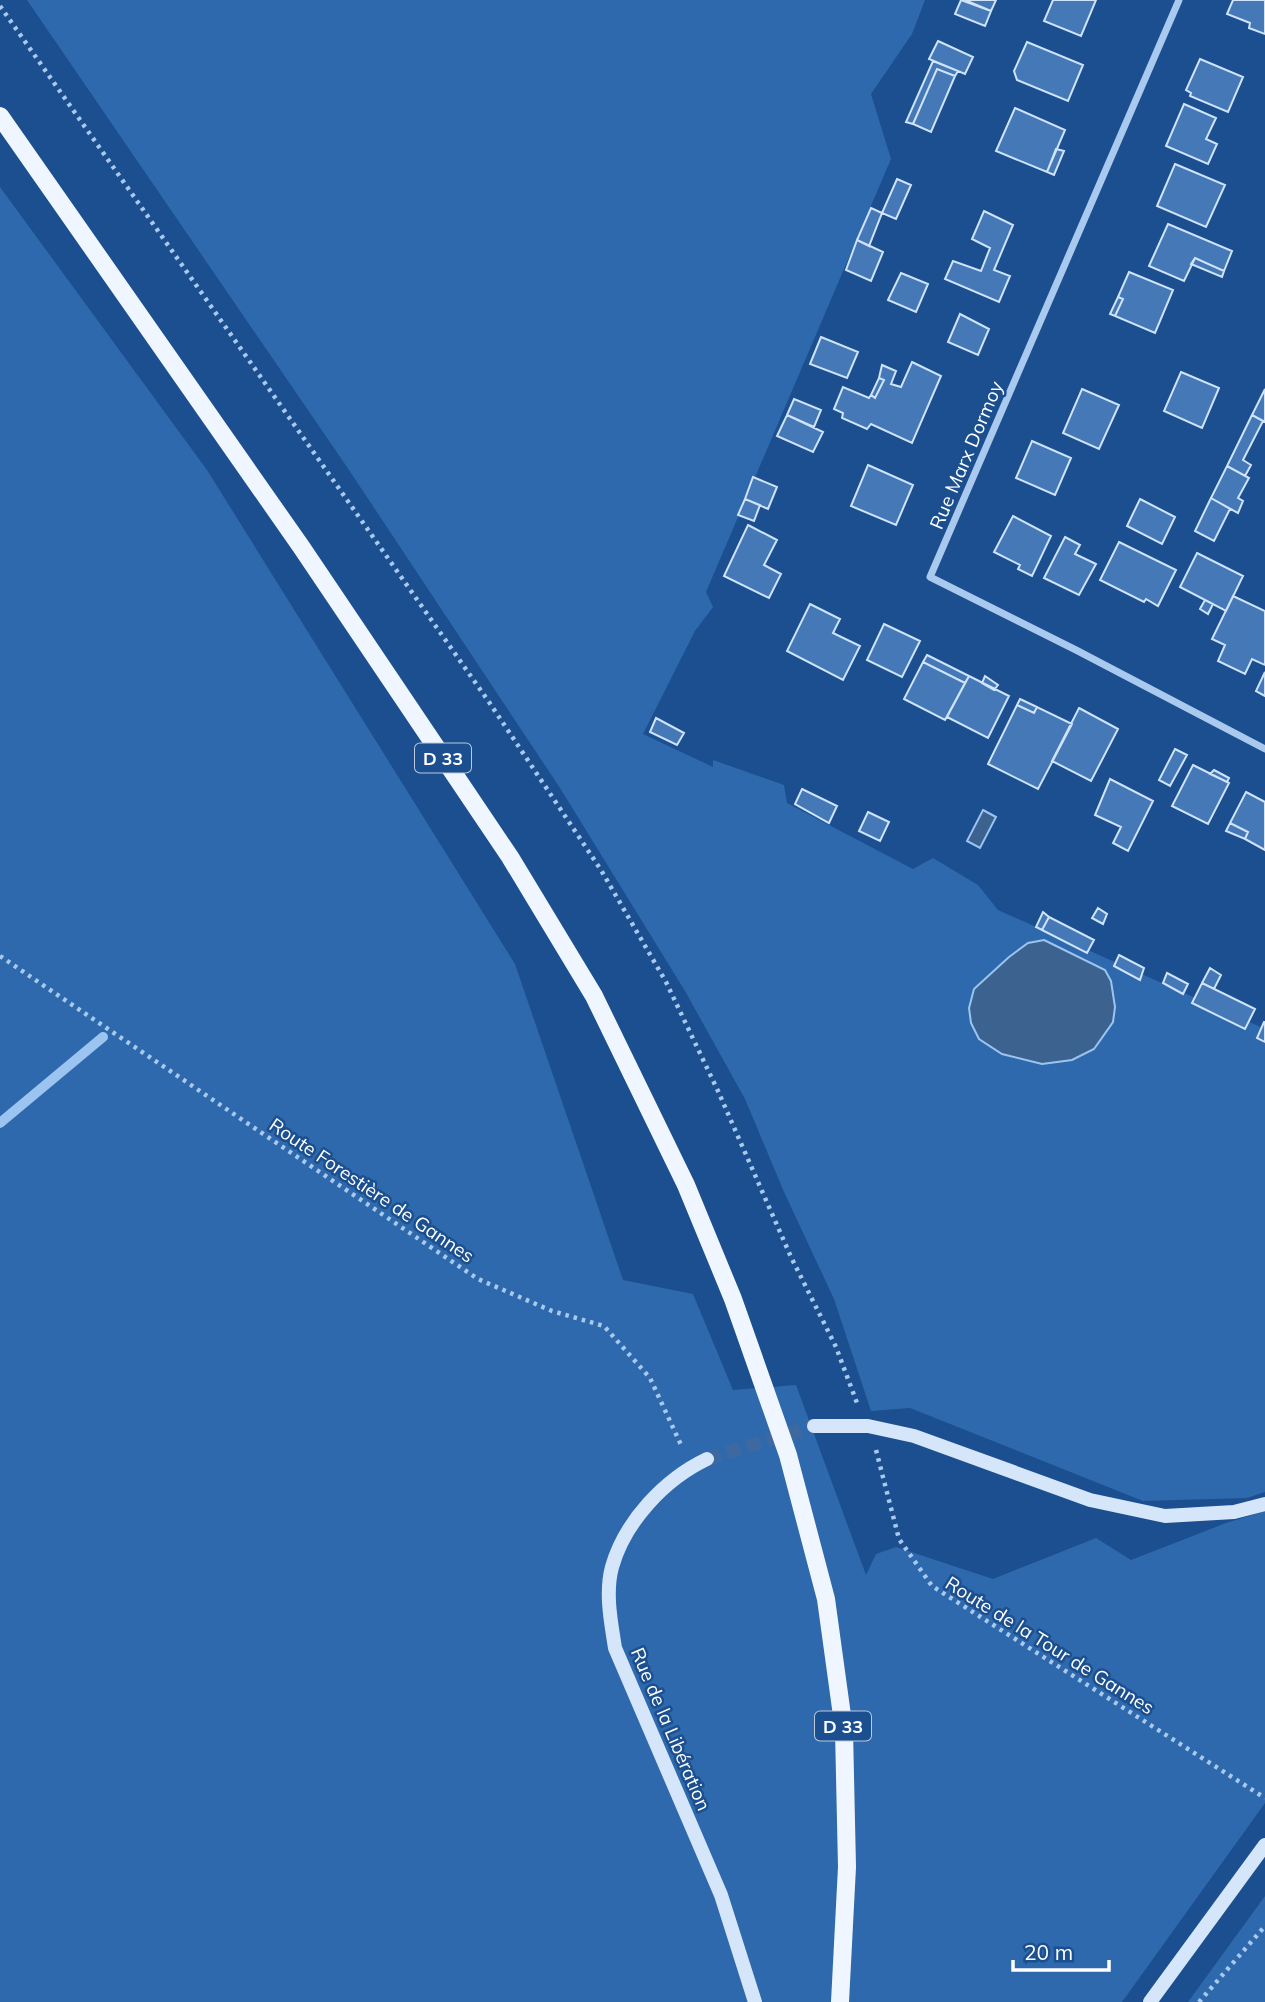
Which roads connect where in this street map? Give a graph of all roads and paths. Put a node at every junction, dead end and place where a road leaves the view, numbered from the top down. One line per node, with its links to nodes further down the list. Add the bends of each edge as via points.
1 (1179, 0): 4 (street, Rue Marx Dormoy, via 930,577)
2 (0, 6): 7 (path, Route de la Tour de Gannes, via 489,702 601,870 666,982 836,1347)
3 (0, 116): 15 (main road, D 33, via 302,548 510,858 594,996 686,1185 733,1299 788,1455 825,1599 844,1730 847,1867)
4 (1265, 749)
5 (0, 956): 9 (path, Route Forestière de Gannes, via 478,1279 552,1311 604,1326 650,1378)
6 (814, 1426): 7 (main road)
7 (868, 1426): 10 (main road, via 914,1436 1090,1500 1165,1516 1234,1512); 11 (path, Route de la Tour de Gannes, via 900,1539 932,1586)
8 (707, 1458): 9 (main road, Rue de la Libération)
9 (691, 1466): 14 (main road, Rue de la Libération, via 643,1510 621,1543 612,1569 609,1606 615,1648 721,1895)
10 (1265, 1504)
11 (1265, 1798)
12 (1265, 1845): 16 (main road)
13 (1265, 1926): 17 (path)
14 (755, 2002)
15 (840, 2002)
16 (1150, 2002)
17 (1199, 2002)

